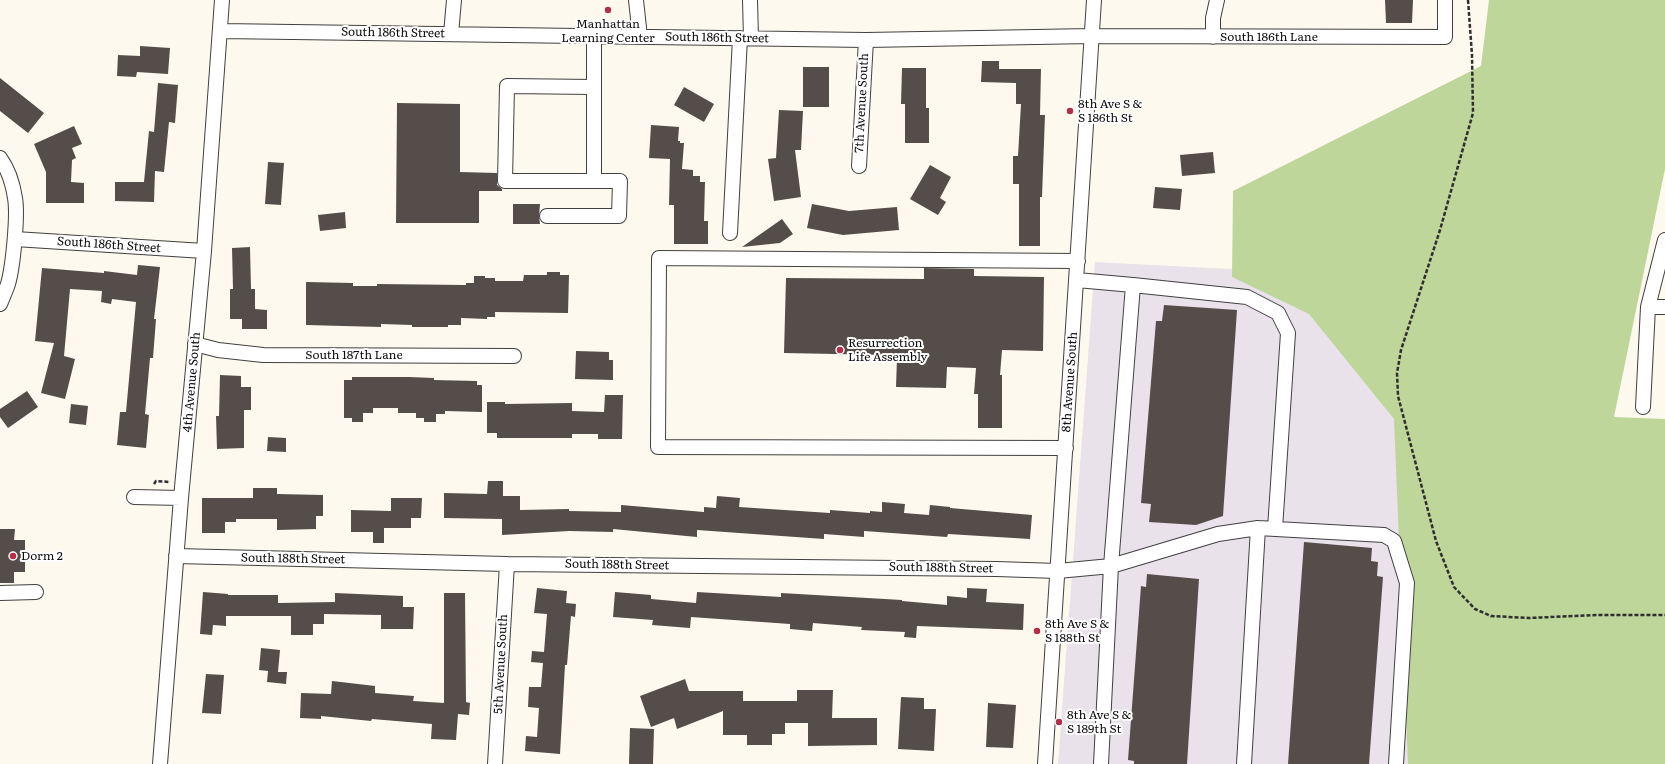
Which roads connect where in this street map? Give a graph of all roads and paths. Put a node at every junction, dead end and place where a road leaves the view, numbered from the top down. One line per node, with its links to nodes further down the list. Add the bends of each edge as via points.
1 (222, 0): 9 (street, 4th Avenue South)
2 (454, 0): 10 (street)
3 (636, 0): 13 (street)
4 (750, 0): 15 (street)
5 (1094, 0): 12 (street, 8th Avenue South)
6 (1218, 0): 14 (street, via 1213,18)
7 (1445, 0): 14 (street, South 186th Lane, via 1445,37)
8 (1468, 0): 48 (path, via 1473,113 1440,230 1401,350 1397,373 1398,396 1436,541 1454,587 1475,609 1491,616 1529,618)
9 (221, 31): 10 (street, South 186th Street); 25 (street, 4th Avenue South)
10 (451, 34): 11 (street, South 186th Street)
11 (594, 36): 13 (street, South 186th Street); 17 (street)
12 (1092, 36): 14 (street, South 186th Lane); 16 (street, South 186th Street); 26 (street, 8th Avenue South)
13 (640, 37): 15 (street, South 186th Street)
14 (1213, 37)
15 (746, 38): 16 (street, South 186th Street); 22 (street)
16 (866, 40): 19 (street, 7th Avenue South)
17 (594, 87): 20 (street); 20 (street, via 506,86 505,180)
18 (0, 158): 23 (street, via 11,180 16,199)
19 (859, 166)
20 (594, 181): 21 (street, via 620,182 619,216)
21 (547, 216)
22 (730, 233)
23 (14, 239): 25 (street, South 186th Street); 29 (street, via 8,282)
24 (1665, 240): 30 (street)
25 (204, 252): 32 (street, 4th Avenue South)
26 (1078, 261): 27 (street, 8th Avenue South); 35 (street, via 659,258 658,447)
27 (1077, 280): 28 (street); 35 (street, 8th Avenue South)
28 (1133, 286): 41 (street, via 1247,297 1278,313 1288,333); 44 (street)
29 (0, 304)
30 (1648, 307): 31 (street); 34 (street)
31 (1665, 307)
32 (195, 344): 33 (street, South 187th Lane, via 218,350 263,355); 39 (street, 4th Avenue South)
33 (514, 356)
34 (1643, 407)
35 (1066, 448): 45 (street, 8th Avenue South)
36 (156, 481): 37 (path)
37 (174, 482)
38 (134, 497): 39 (street)
39 (181, 498): 42 (street, 4th Avenue South)
40 (1258, 528): 41 (street, South 188th Street); 44 (street, South 188th Street, via 1218,534); 53 (street)
41 (1275, 529): 54 (street, South 188th Street, via 1384,535 1394,541 1407,583)
42 (176, 556): 43 (street, South 188th Street); 49 (street, 4th Avenue South)
43 (507, 564): 45 (street, South 188th Street); 50 (street, 5th Avenue South)
44 (1111, 566): 45 (street, South 188th Street); 52 (street)
45 (1058, 571): 51 (street, 8th Avenue South)
46 (36, 592): 47 (street)
47 (0, 593)
48 (1665, 615)
49 (160, 764)
50 (495, 764)
51 (1045, 764)
52 (1102, 764)
53 (1244, 764)
54 (1396, 764)

